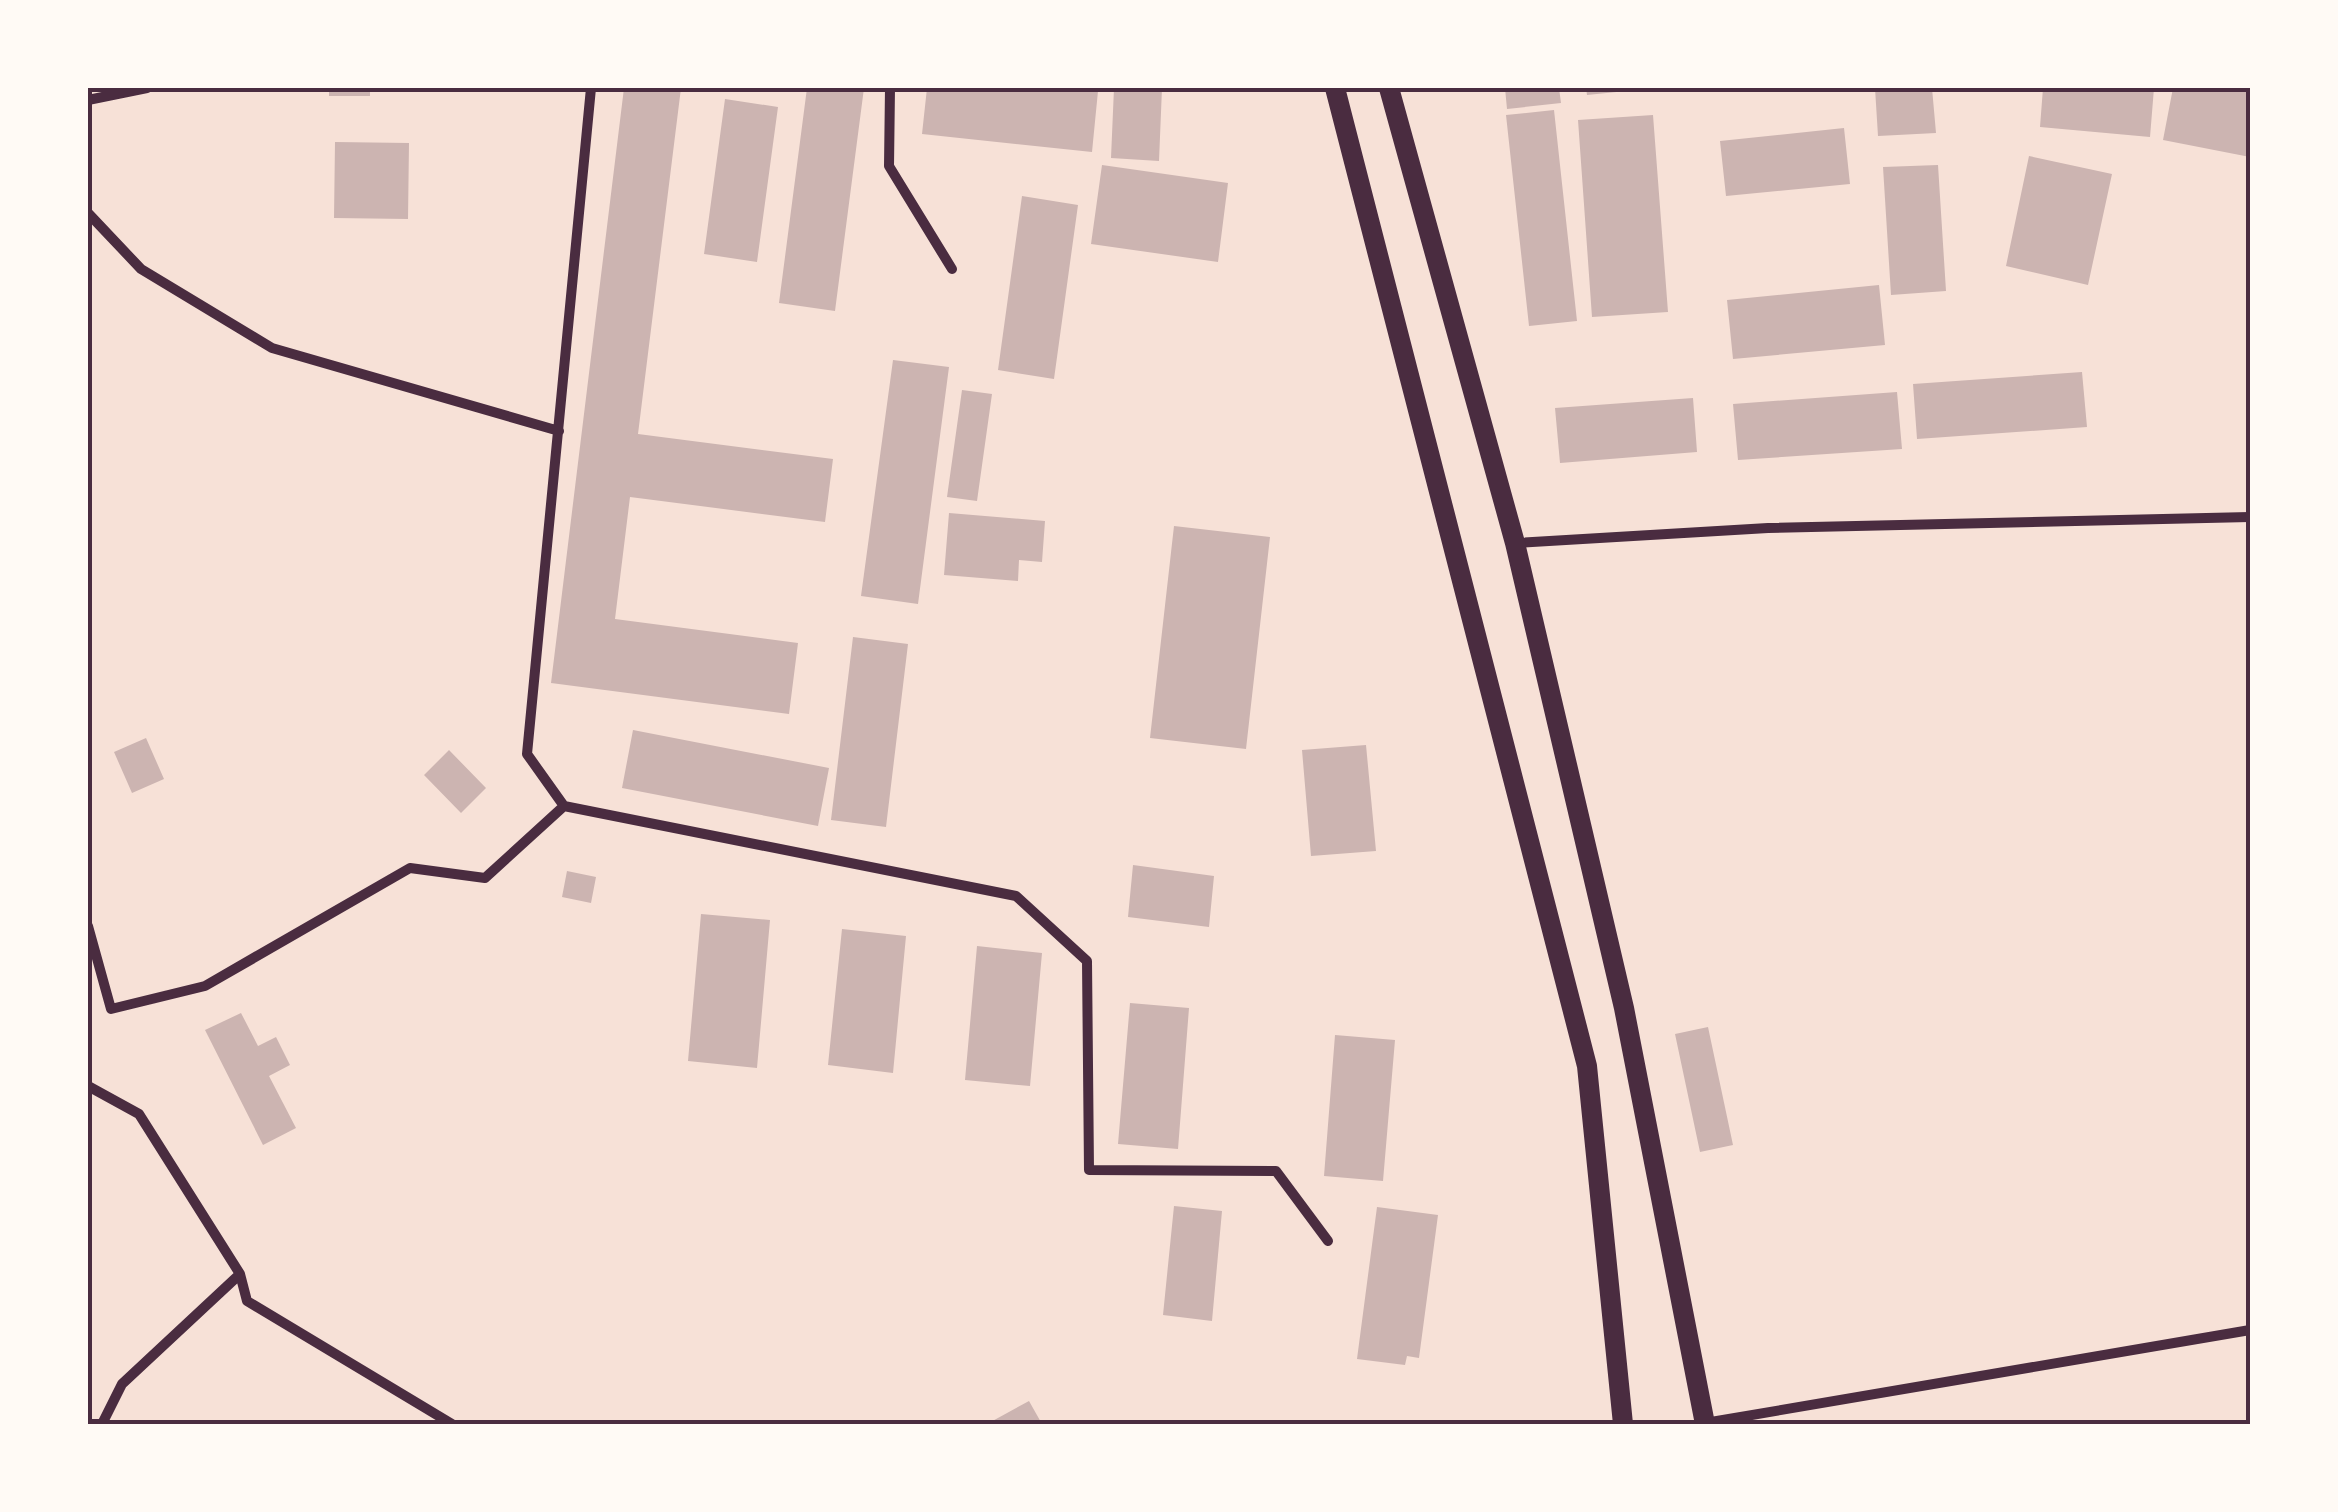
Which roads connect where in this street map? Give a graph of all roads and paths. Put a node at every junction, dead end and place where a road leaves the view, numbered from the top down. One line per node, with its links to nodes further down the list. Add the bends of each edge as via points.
1 (147, 88): 6 (street)
2 (592, 88): 9 (street)
3 (890, 88): 8 (street, via 888,166)
4 (1334, 88): 21 (main road, via 1587,1066)
5 (1389, 88): 11 (main road)
6 (88, 100)
7 (88, 213): 9 (street, via 141,269 272,348)
8 (952, 270)
9 (558, 431): 12 (street, via 528,754)
10 (2250, 517): 11 (street, via 1768,528)
11 (1515, 543): 22 (main road, via 1624,1008)
12 (564, 806): 13 (street, via 486,878 410,868 205,986 110,1008); 15 (street, via 1016,896 1087,961 1089,1170 1276,1170)
13 (88, 926)
14 (88, 1086): 16 (street, via 139,1114)
15 (1328, 1241)
16 (240, 1274): 19 (street, via 122,1384); 20 (street, via 247,1300)
17 (2250, 1330): 22 (street)
18 (88, 1424): 19 (street)
19 (100, 1424)
20 (452, 1424)
21 (1624, 1424)
22 (1705, 1424)

